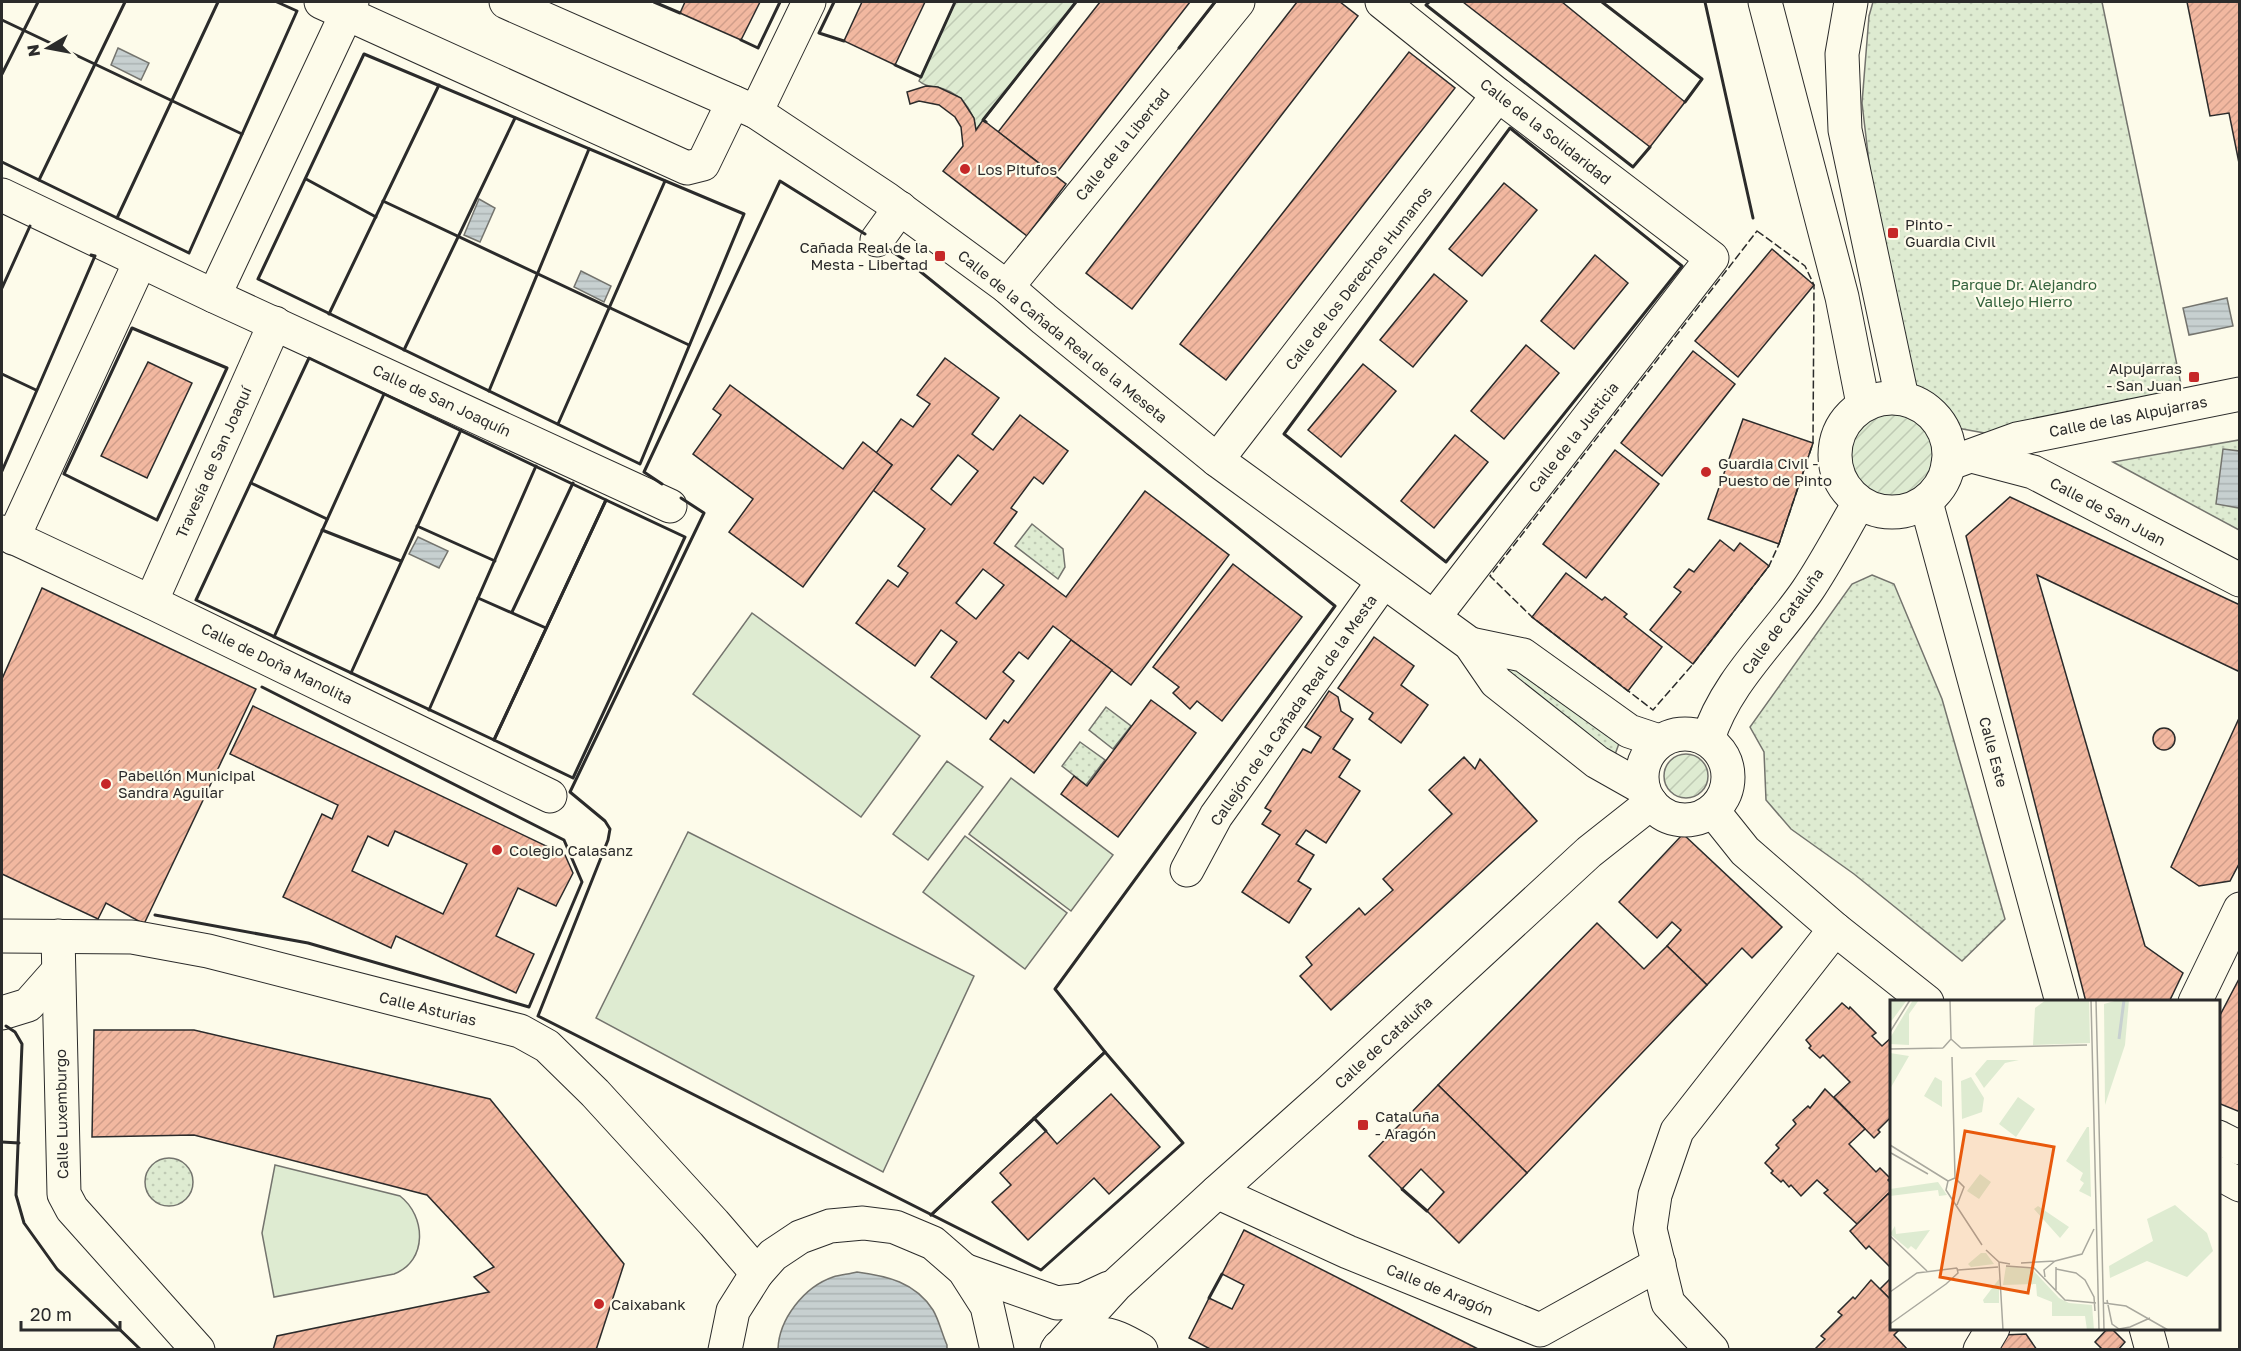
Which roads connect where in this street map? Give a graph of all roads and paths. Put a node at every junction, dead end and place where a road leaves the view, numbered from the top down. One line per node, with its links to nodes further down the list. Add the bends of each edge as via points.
1 (511, 2): 9 (street, Calle de la Cañada Real de la Meseta)
2 (809, 2): 9 (street)
3 (1238, 2): 15 (street, Calle de la Libertad)
4 (1382, 2): 8 (street, Calle de la Solidaridad)
5 (1765, 2): 20 (street, via 1842,297)
6 (1851, 2): 19 (street, via 1842,54 1845,130)
7 (340, 5): 9 (street, via 687,168 703,164); 16 (street)
8 (1498, 95): 13 (street, Calle de la Solidaridad); 23 (street, Calle de los Derechos Humanos)
9 (745, 107): 11 (street, Calle de la Cañada Real de la Meseta)
10 (2, 195): 14 (street, Calle de San Joaquín)
11 (900, 208): 12 (street); 15 (street, Calle de la Cañada Real de la Meseta)
12 (877, 240)
13 (1712, 258): 32 (street, Calle de la Justicia)
14 (140, 262): 16 (street, Calle de San Joaquín); 28 (street)
15 (1007, 287): 23 (street, Calle de la Cañada Real de la Meseta)
16 (214, 296): 17 (street, Calle de San Joaquín)
17 (275, 322): 27 (street, Calle de San Joaquín); 31 (street, Travesía de San Joaquí)
18 (2240, 394): 22 (street, Calle de las Alpujarras)
19 (1902, 398): 20 (street, via 1882,397); 21 (street, via 1925,407)
20 (1863, 404): 26 (street, via 1842,424 1833,452 1839,481)
21 (1941, 425): 22 (street); 24 (street)
22 (2017, 439): 24 (street)
23 (1217, 460): 30 (street, Calle de la Cañada Real de la Meseta)
24 (1960, 460): 25 (street); 29 (street, Calle de San Juan, via 2033,472)
25 (1926, 501): 26 (street, via 1904,512 1880,512); 46 (street, Calle Este)
26 (1858, 503): 34 (street, Calle de Cataluña, via 1808,589 1736,684 1714,719)
27 (670, 506)
28 (7, 535): 31 (street, Calle de Doña Manolita)
29 (2240, 580)
30 (1383, 582): 32 (street, Calle de la Cañada Real de la Meseta); 39 (street, Callejón de la Cañada Real de la Mesta, via 1215,816)
31 (151, 602): 36 (street, Calle de Doña Manolita)
32 (1435, 616): 33 (street, Calle de la Cañada Real de la Meseta)
33 (1470, 644): 35 (street, Calle de la Cañada Real de la Meseta, via 1523,656 1629,731); 37 (street, Calle de la Cañada Real de la Meseta, via 1496,682)
34 (1708, 739): 35 (street, via 1692,733 1675,734); 38 (street, via 1728,766 1729,783)
35 (1659, 741): 37 (street, via 1647,754 1642,770)
36 (550, 796)
37 (1647, 796): 38 (street, via 1664,815 1680,820 1697,819); 53 (street, Calle de Cataluña)
38 (1713, 811): 41 (street, via 1745,851)
39 (1187, 870)
40 (2239, 912): 47 (street)
41 (1835, 929): 45 (street); 54 (street, via 1677,1131 1655,1195 1650,1229)
42 (2, 936): 43 (street, Calle Asturias)
43 (58, 936): 44 (street, Calle Luxemburgo); 56 (street, Calle Asturias, via 132,937 208,951 520,1031 547,1046 595,1093)
44 (58, 971): 48 (street, via 28,1005); 61 (street, Calle Luxemburgo, via 64,1194 72,1209)
45 (1924, 1000)
46 (2061, 1000)
47 (2196, 1000)
48 (2, 1013)
49 (2220, 1138): 50 (street)
50 (2240, 1148)
51 (2220, 1174): 52 (street)
52 (2240, 1185)
53 (1217, 1192): 54 (street, Calle de Aragón, via 1348,1252 1540,1330); 57 (street, Calle de Cataluña)
54 (1659, 1264): 65 (street, via 1668,1303)
55 (964, 1270): 56 (street, via 933,1243 895,1227 863,1223 830,1226 800,1237 773,1255); 57 (street, via 1057,1303 1083,1300); 63 (street, via 987,1306)
56 (757, 1273): 62 (street, via 733,1311)
57 (1117, 1284): 60 (street)
58 (1992, 1330): 66 (street)
59 (2146, 1330): 67 (street)
60 (1058, 1348): 64 (street, via 1102,1332)
61 (198, 1350)
62 (725, 1350)
63 (997, 1350)
64 (1141, 1350)
65 (1712, 1350)
66 (1980, 1350)
67 (2152, 1350)

